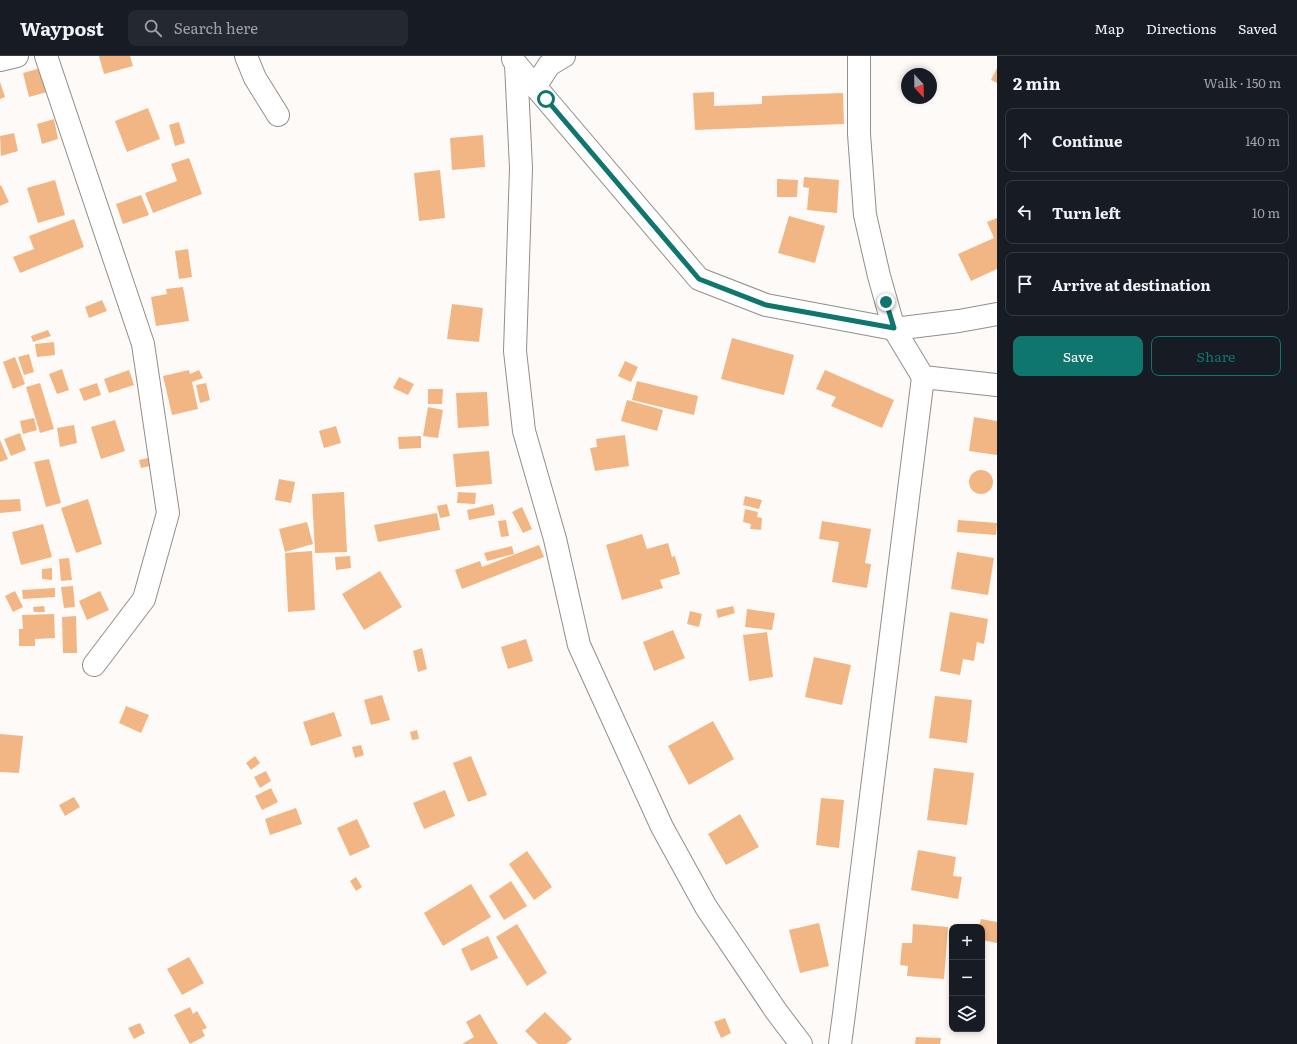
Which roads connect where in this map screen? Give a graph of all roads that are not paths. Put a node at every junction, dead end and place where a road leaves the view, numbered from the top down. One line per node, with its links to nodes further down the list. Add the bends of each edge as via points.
1 (17, 56): 6 (street)
2 (46, 56): 14 (street, via 143,344 168,513 144,599)
3 (246, 56): 9 (street)
4 (564, 56): 8 (street, via 549,65)
5 (859, 56): 11 (street, via 859,134 865,215)
6 (0, 60)
7 (514, 60): 8 (street); 15 (street, via 521,168 515,351 524,431 555,539 579,645 662,827 706,907)
8 (536, 87): 11 (street, via 699,279 766,305)
9 (278, 115)
10 (997, 314): 11 (street)
11 (894, 328): 12 (street)
12 (923, 377): 13 (street); 16 (street)
13 (997, 385)
14 (94, 665)
15 (801, 1044)
16 (840, 1044)

